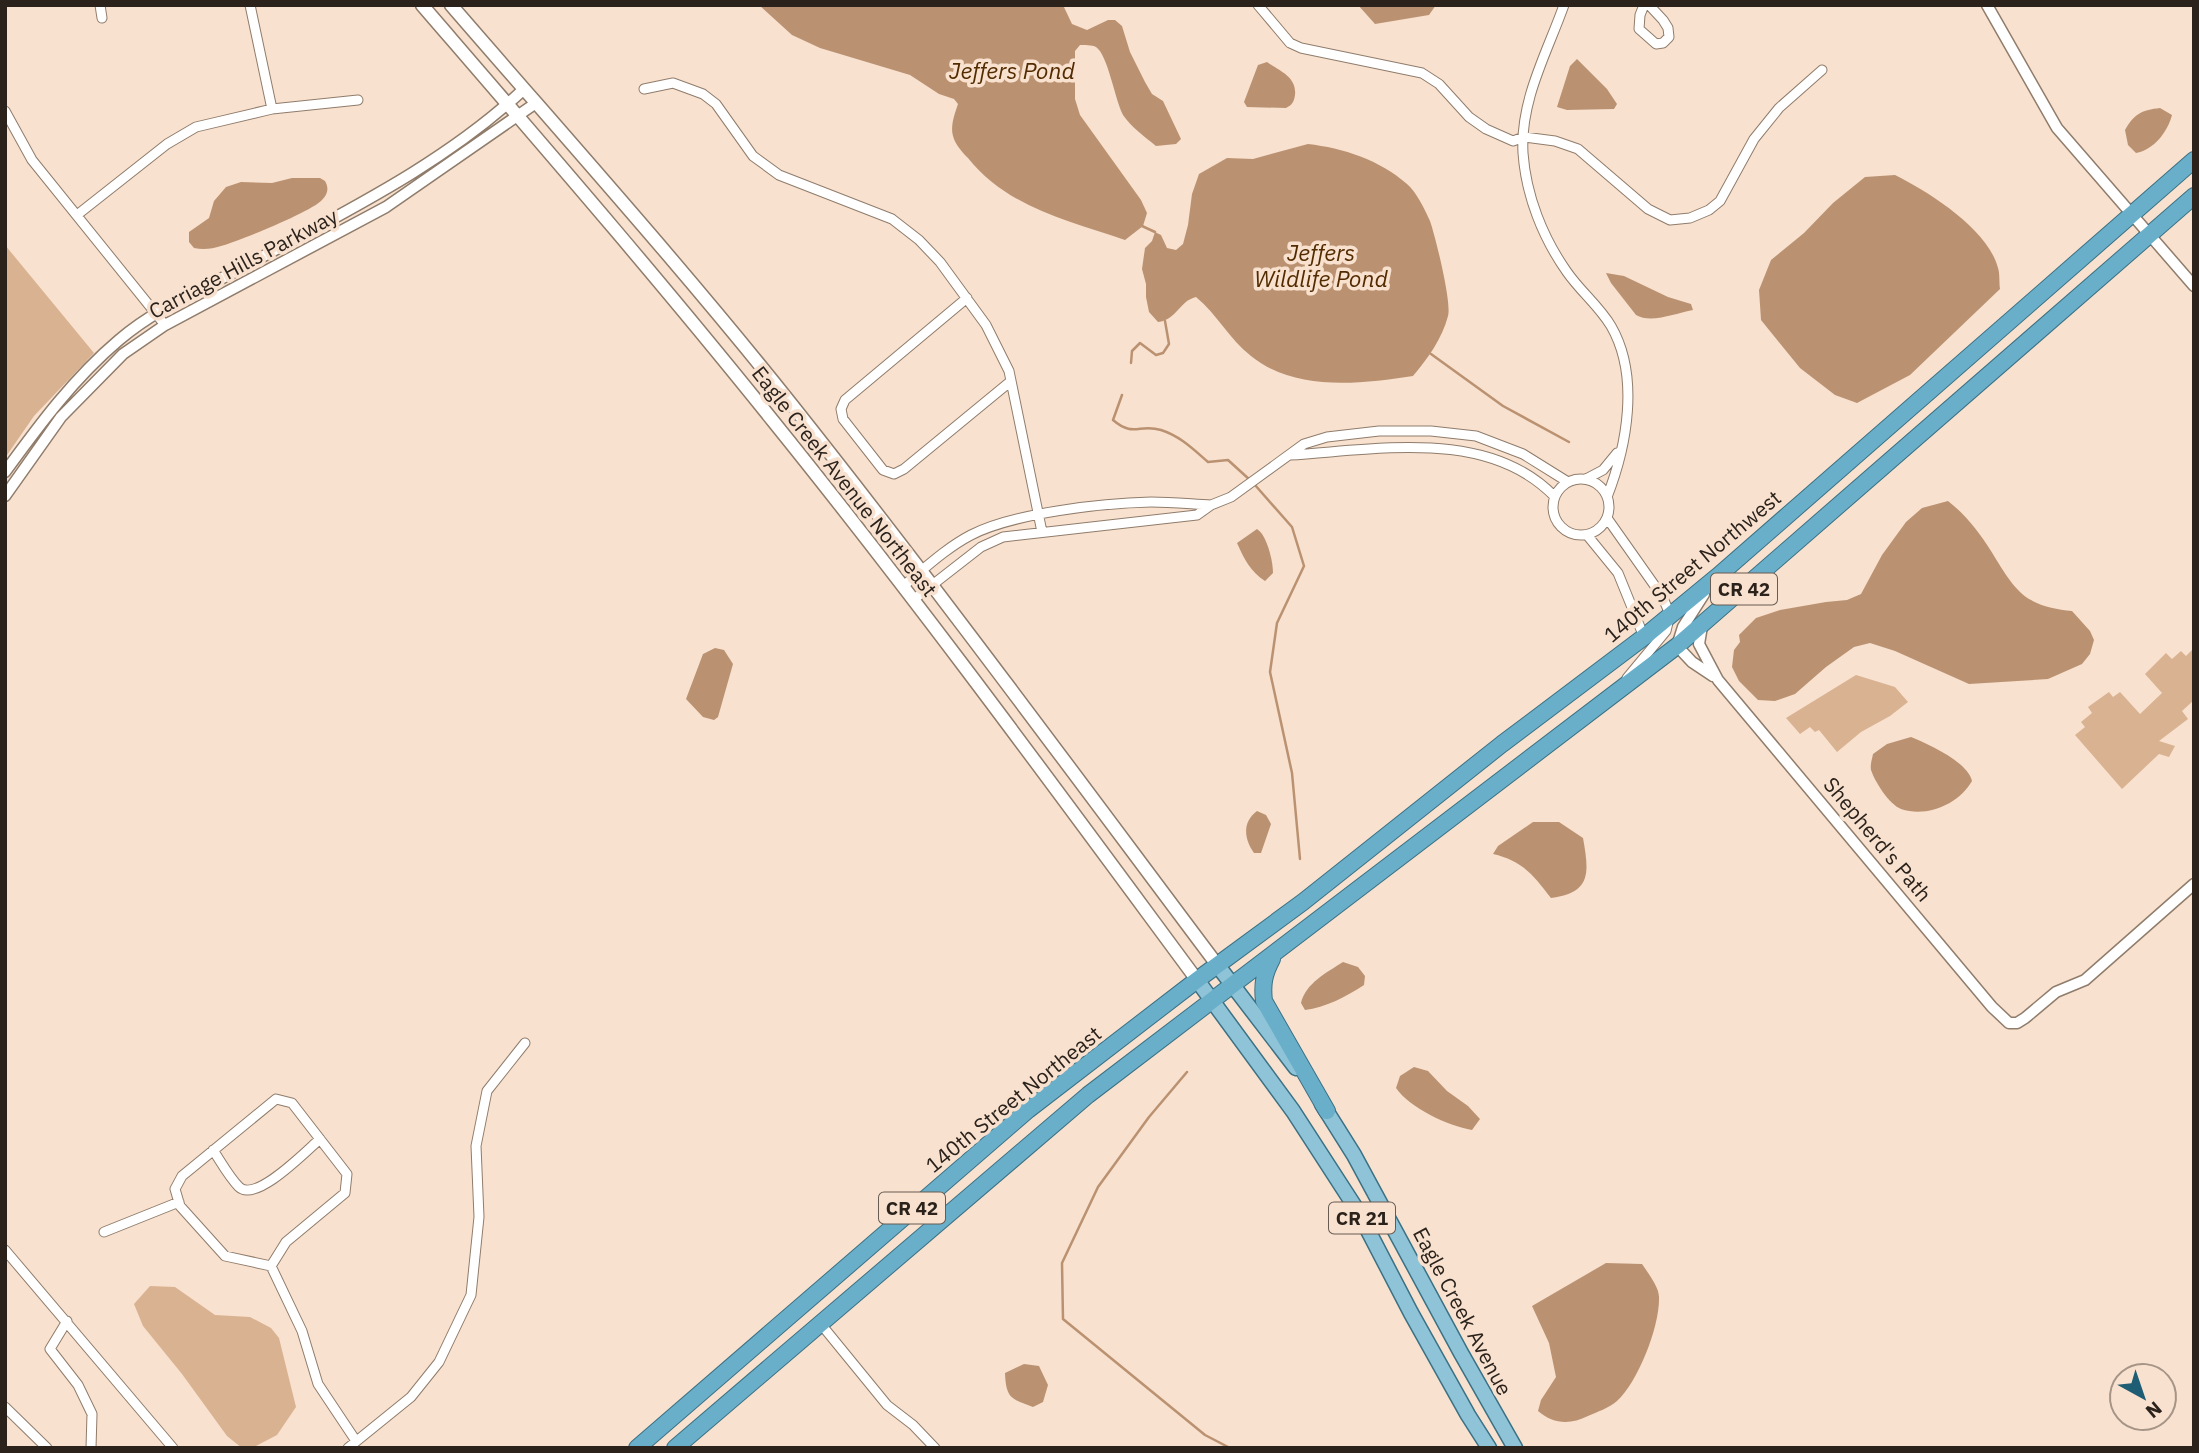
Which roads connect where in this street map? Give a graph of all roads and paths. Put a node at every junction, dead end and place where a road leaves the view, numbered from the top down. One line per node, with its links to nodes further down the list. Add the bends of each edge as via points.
1 (100, 5): 8 (street)
2 (250, 5): 15 (street)
3 (422, 5): 14 (main road, Eagle Creek Avenue Northeast / CR 21)
4 (451, 5): 10 (main road, Eagle Creek Avenue Northeast / CR 21)
5 (1258, 5): 18 (street, via 1290,43 1422,74 1439,84 1486,130 1513,141)
6 (1564, 5): 18 (street, via 1532,90)
7 (1987, 5): 22 (street, via 2057,128)
8 (102, 18)
9 (1822, 70): 18 (street, via 1779,108 1754,139 1720,201 1690,218 1670,220 1648,209 1578,149)
10 (524, 89): 13 (main road, Eagle Creek Avenue Northeast / CR 21); 14 (street, Carriage Hills Parkway)
11 (645, 89): 25 (street, via 673,83 703,94 716,104 753,156 788,180 892,219 940,262)
12 (358, 100): 15 (street)
13 (536, 103): 17 (street, Carriage Hills Parkway); 42 (main road, Eagle Creek Avenue Northeast / CR 21, via 790,402)
14 (508, 104): 17 (main road, Eagle Creek Avenue Northeast / CR 21); 26 (street, Carriage Hills Parkway, via 376,196)
15 (272, 109): 21 (street, via 196,127 167,144)
16 (5, 111): 21 (street, via 32,160)
17 (519, 117): 27 (street, Carriage Hills Parkway, via 386,207); 45 (main road, Eagle Creek Avenue Northeast / CR 21, via 665,288)
18 (1524, 138): 29 (street, via 1523,154 1539,225 1568,274 1612,328 1627,367 1628,414)
19 (2194, 160): 22 (highway, 140th Street Northwest / CR 42)
20 (2194, 197): 23 (highway, CR 42)
21 (77, 215): 26 (street)
22 (2131, 215): 23 (street); 43 (highway, 140th Street Northwest / CR 42)
23 (2149, 237): 24 (street); 48 (highway, CR 42)
24 (2194, 286)
25 (967, 298): 28 (street, via 986,325); 28 (street, via 845,400 843,419 883,470 894,474)
26 (157, 314): 27 (street); 31 (street, Carriage Hills Parkway, via 120,339 75,381)
27 (164, 325): 34 (street, Carriage Hills Parkway, via 123,354 61,417)
28 (1012, 382): 38 (street)
29 (1620, 449): 32 (street, via 1603,470); 36 (street)
30 (1290, 455): 33 (street, via 1304,444 1327,437 1380,430 1431,431 1476,436 1523,454); 35 (street, via 1433,447 1472,453 1520,469); 37 (street, via 1231,497)
31 (5, 472)
32 (1584, 480): 33 (street); 36 (street, via 1594,483)
33 (1568, 482): 35 (street)
34 (5, 496)
35 (1555, 497): 41 (street, via 1554,514 1563,529)
36 (1607, 497): 39 (street)
37 (1210, 505): 38 (street, via 1150,502); 40 (street, via 1197,515)
38 (1037, 515): 40 (street); 42 (street, via 968,536)
39 (1607, 518): 41 (street); 47 (street)
40 (1042, 533): 44 (street, via 1003,537 981,547)
41 (1587, 535): 49 (street, via 1618,573)
42 (922, 571): 44 (main road, Eagle Creek Avenue Northeast / CR 21); 45 (street)
43 (1718, 576): 47 (highway, 140th Street Northwest / CR 42); 50 (street, via 1682,628)
44 (932, 584): 46 (street); 55 (main road, Eagle Creek Avenue Northeast / CR 21)
45 (902, 587): 46 (main road, Eagle Creek Avenue Northeast / CR 21)
46 (913, 600): 56 (main road, Eagle Creek Avenue Northeast / CR 21)
47 (1670, 614): 49 (highway, 140th Street Northwest / CR 42); 52 (street, via 1666,632)
48 (1702, 626): 50 (highway, CR 42); 51 (street, Shepherd's Path, via 1699,644)
49 (1644, 637): 55 (highway, 140th Street Northwest / CR 42)
50 (1677, 646): 51 (street, Shepherd's Path); 52 (highway, CR 42)
51 (1718, 680): 53 (street, Shepherd's Path, via 2009,1023 2017,1023 2056,992 2085,980)
52 (1614, 695): 54 (highway, CR 42)
53 (2194, 884)
54 (1273, 957): 57 (highway, CR 42); 60 (highway, via 1261,987 1264,1001)
55 (1218, 966): 56 (highway, 140th Street Northwest / CR 42); 57 (main road, Eagle Creek Avenue Northeast / CR 21)
56 (1197, 980): 58 (main road, Eagle Creek Avenue Northeast / CR 21); 75 (highway, 140th Street Northeast / CR 42, via 1028,1110)
57 (1233, 986): 58 (highway, CR 42); 60 (main road, Eagle Creek Avenue / CR 21)
58 (1212, 1001): 68 (highway, CR 42, via 1088,1096); 78 (main road, CR 21, via 1293,1111 1359,1213)
59 (525, 1043): 70 (street, via 487,1091 476,1146 479,1217 471,1295 439,1362 411,1397)
60 (1327, 1111): 79 (main road, Eagle Creek Avenue / CR 21)
61 (320, 1139): 62 (street, via 292,1103 276,1099); 62 (street, via 263,1187 247,1191 240,1189); 66 (street, via 347,1174 345,1193 286,1242)
62 (213, 1150): 63 (street, via 182,1176 175,1189)
63 (179, 1202): 64 (street); 66 (street, via 225,1256)
64 (104, 1233)
65 (5, 1250): 67 (street)
66 (271, 1266): 70 (street, via 302,1331 318,1384)
67 (66, 1321): 72 (street, via 50,1349 78,1385 92,1414); 73 (street)
68 (820, 1323): 76 (highway, CR 42); 77 (street, via 887,1405)
69 (5, 1407): 71 (street)
70 (356, 1441): 74 (street)
71 (47, 1448)
72 (91, 1448)
73 (173, 1448)
74 (348, 1448)
75 (637, 1448)
76 (675, 1448)
77 (935, 1448)
78 (1489, 1448)
79 (1514, 1448)

